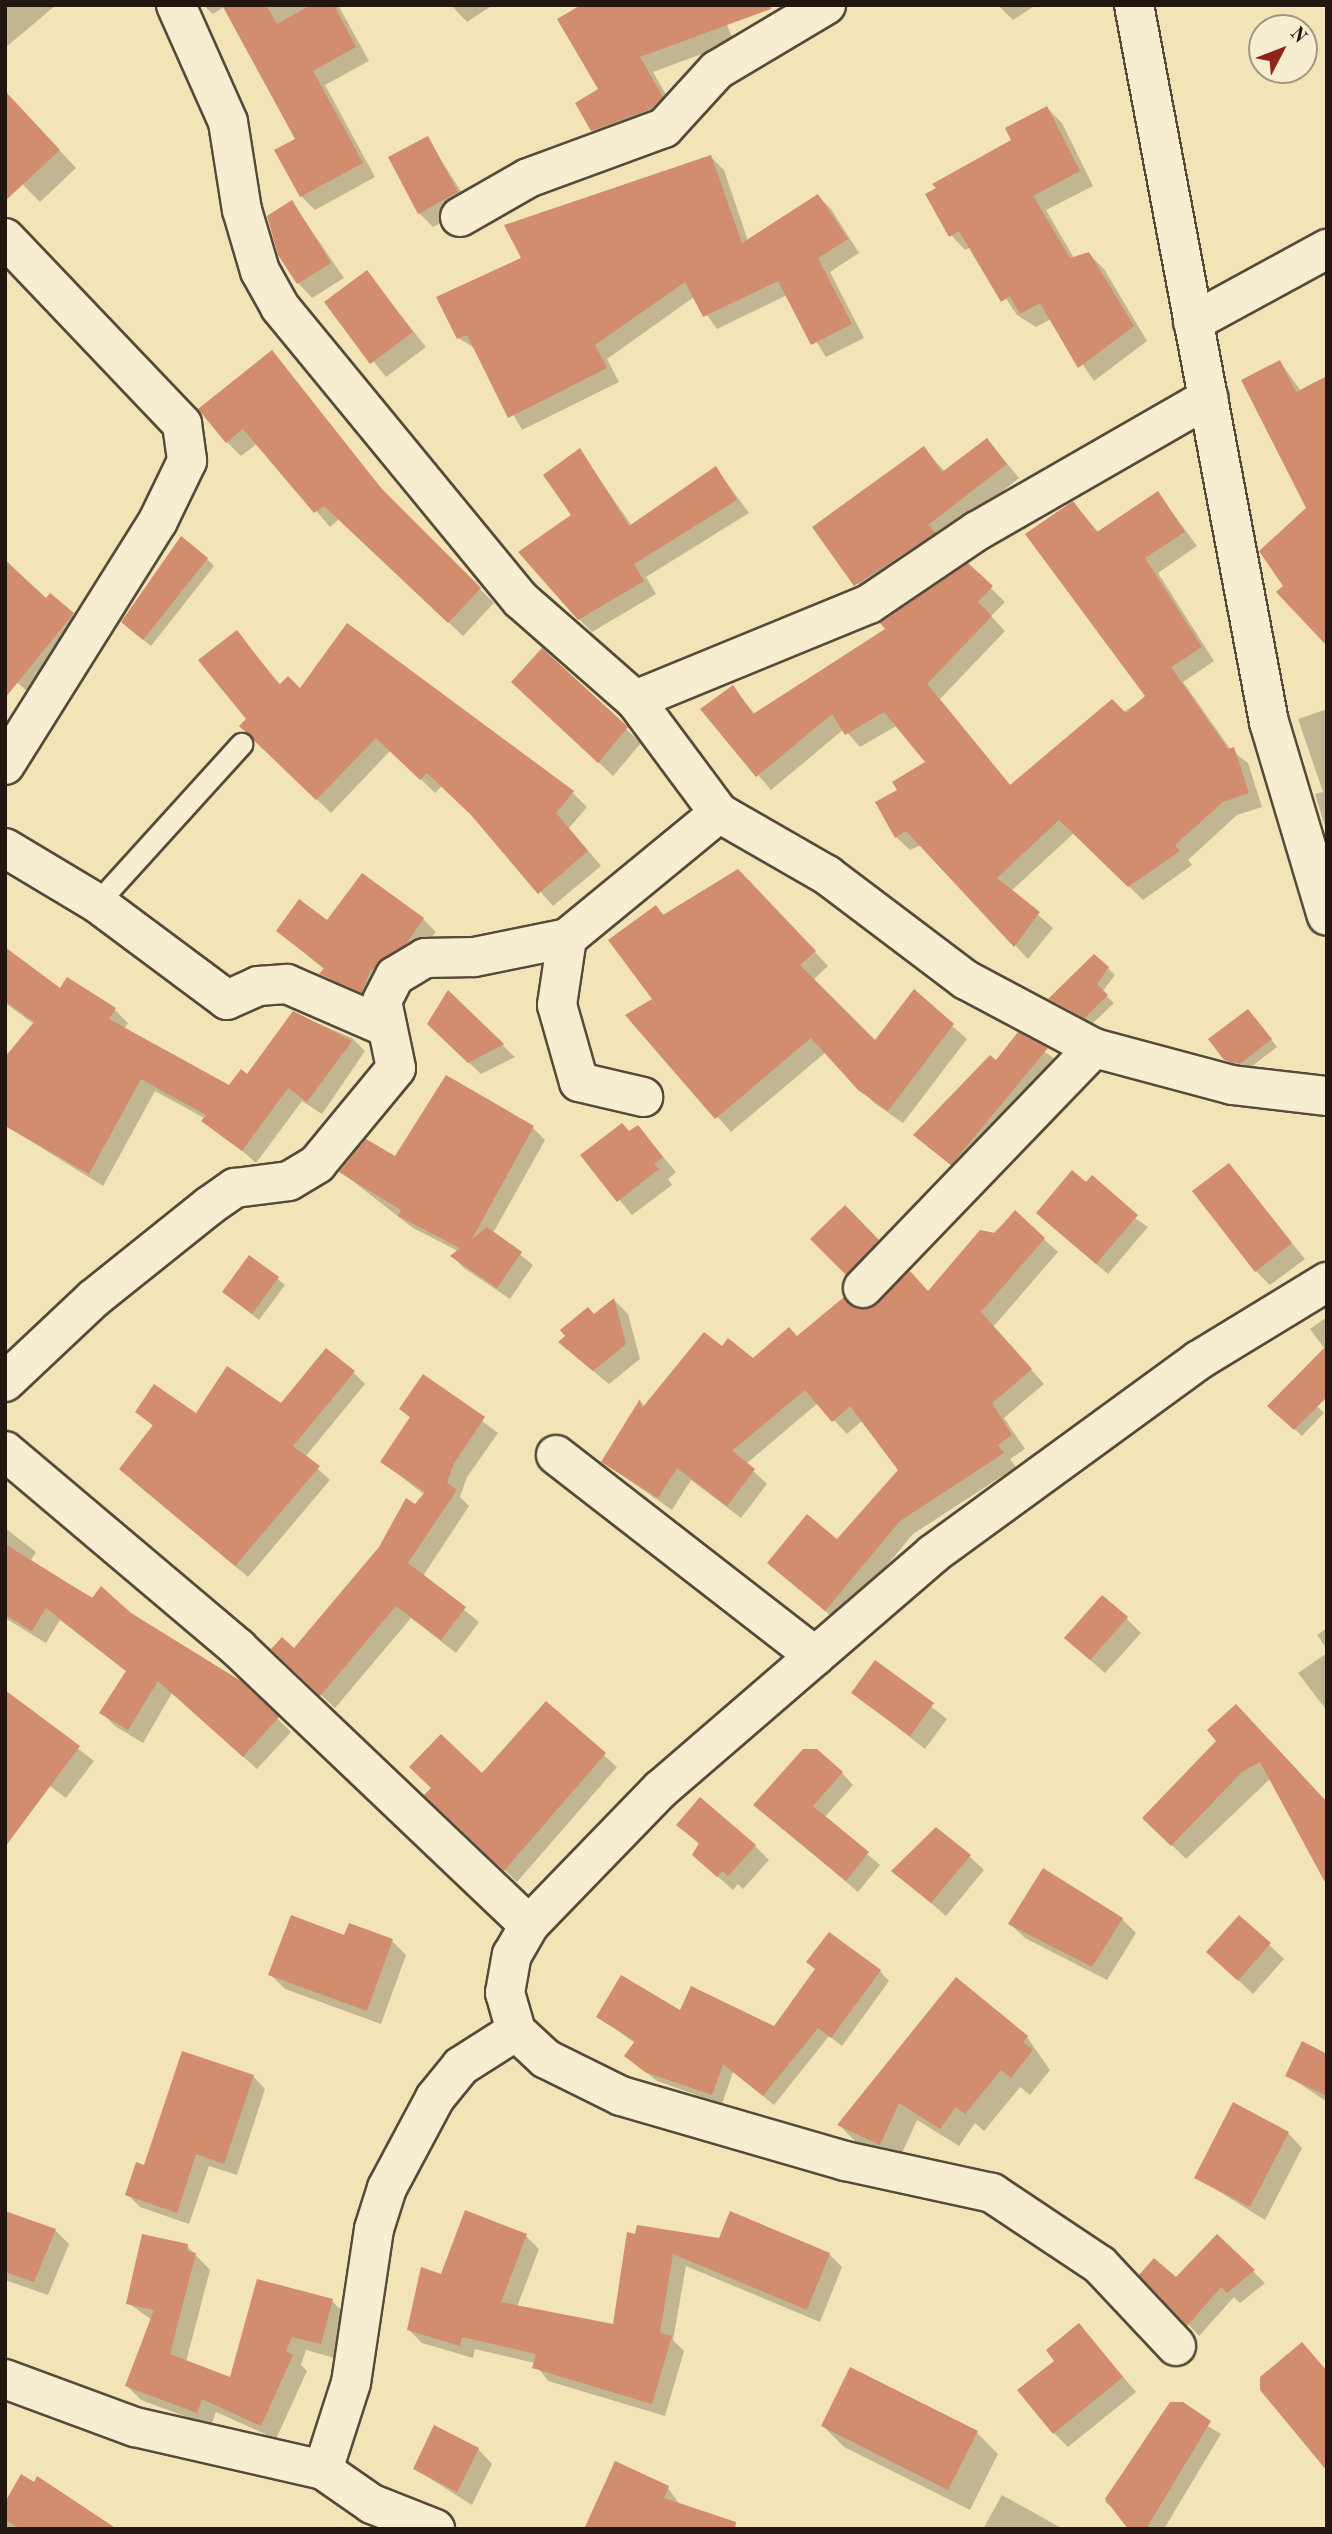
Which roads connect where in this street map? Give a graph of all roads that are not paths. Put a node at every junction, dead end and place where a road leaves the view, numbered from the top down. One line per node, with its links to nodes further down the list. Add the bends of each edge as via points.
1 (176, 5): 9 (street, via 228,122 242,210 260,271 280,307 521,600)
2 (826, 5): 4 (street, via 716,70 664,128 528,178)
3 (1134, 5): 7 (street)
4 (460, 217)
5 (5, 239): 10 (street, via 182,424 187,461 130,567)
6 (1327, 249): 7 (street)
7 (1193, 322): 8 (street)
8 (1208, 398): 9 (street, via 977,531 869,604); 16 (street, via 1269,722)
9 (635, 700): 13 (street)
10 (15, 724): 12 (street)
11 (241, 744): 15 (lane)
12 (5, 765)
13 (719, 813): 17 (street); 19 (street, via 827,875 966,980)
14 (5, 848): 15 (street)
15 (97, 904): 18 (street, via 227,1000 258,986 287,984)
16 (1327, 916)
17 (567, 938): 18 (street, via 474,957 425,958 395,976 382,1001); 21 (street, via 557,1005 579,1082)
18 (386, 1027): 24 (street, via 396,1068 317,1164 289,1181 235,1188 209,1206 93,1298)
19 (1094, 1048): 20 (street, via 1232,1084); 23 (street)
20 (1327, 1096)
21 (643, 1097)
22 (1327, 1282): 27 (street, via 1199,1360 933,1554)
23 (863, 1287)
24 (5, 1382)
25 (5, 1451): 28 (street, via 238,1648)
26 (556, 1455): 27 (street)
27 (815, 1656): 28 (street, via 661,1788)
28 (528, 1925): 29 (street, via 512,1955 505,1993)
29 (516, 2031): 30 (street, via 546,2059 621,2096 845,2161 938,2176 992,2193 1100,2266); 32 (street, via 461,2066 435,2098 387,2188 374,2229 351,2383)
30 (1176, 2346)
31 (5, 2379): 32 (street, via 135,2427)
32 (323, 2470): 33 (street, via 372,2504)
33 (435, 2529)

